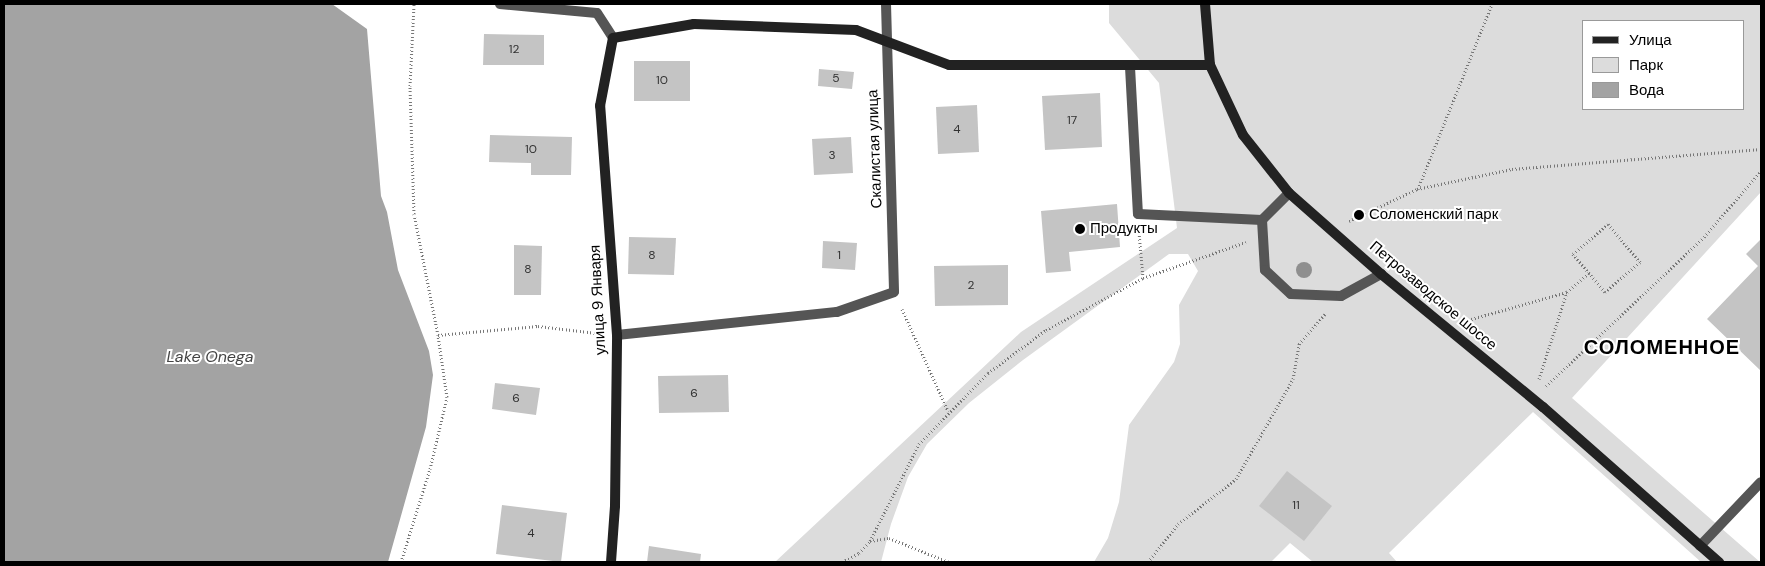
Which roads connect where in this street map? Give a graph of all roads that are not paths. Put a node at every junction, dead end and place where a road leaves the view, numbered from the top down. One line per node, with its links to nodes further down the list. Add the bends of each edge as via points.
1 (500, 4): 4 (street)
2 (886, 4): 6 (street, Скалистая улица)
3 (1204, 4): 7 (street, Петрозаводское шоссе)
4 (597, 8): 5 (street)
5 (613, 38): 6 (street, via 694,24 856,30); 12 (street, улица 9 Января, via 600,106)
6 (887, 42): 8 (street, via 949,65); 12 (street, Скалистая улица, via 894,292 837,312)
7 (1210, 65): 8 (street); 9 (street, Петрозаводское шоссе, via 1242,135)
8 (1130, 67): 10 (street, via 1138,214)
9 (1289, 193): 10 (street); 11 (street, Петрозаводское шоссе)
10 (1262, 220): 11 (street, via 1265,270 1291,294 1341,296)
11 (1381, 274): 14 (street, Петрозаводское шоссе, via 1533,399)
12 (617, 335): 15 (street, улица 9 Января, via 616,506)
13 (1761, 482): 14 (street)
14 (1700, 546): 16 (street, Петрозаводское шоссе)
15 (611, 562)
16 (1719, 562)

